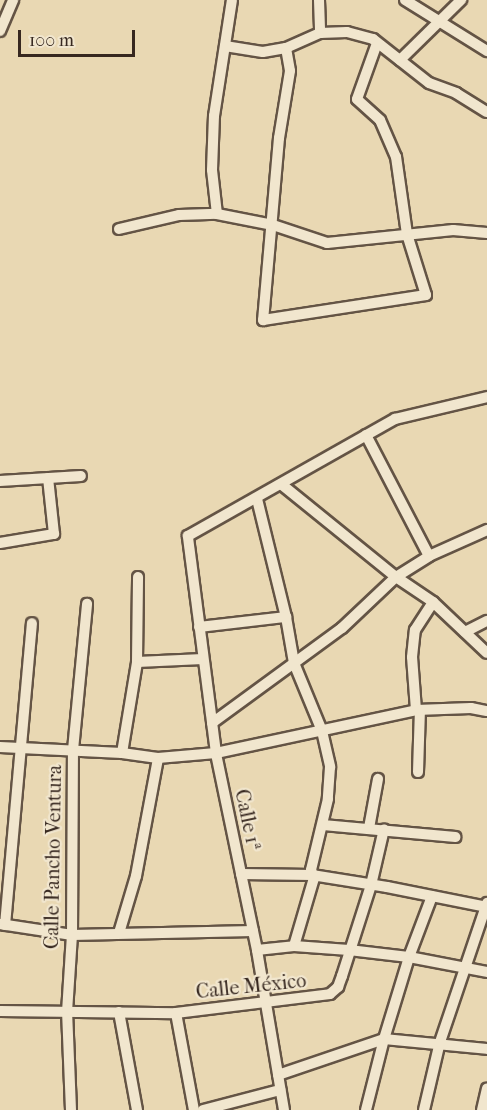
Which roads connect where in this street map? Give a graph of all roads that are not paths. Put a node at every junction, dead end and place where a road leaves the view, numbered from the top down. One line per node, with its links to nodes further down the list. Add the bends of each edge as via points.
1 (13, 0): 7 (street)
2 (232, 0): 10 (street)
3 (319, 0): 8 (street)
4 (405, 0): 6 (street)
5 (461, 0): 6 (street)
6 (441, 20): 12 (street); 13 (street)
7 (0, 31)
8 (320, 33): 9 (street, via 347,32); 11 (street)
9 (377, 43): 13 (street); 19 (street, via 357,99 380,120 396,157)
10 (225, 46): 11 (street, via 263,52); 15 (street, via 214,116 212,170)
11 (286, 48): 16 (street, via 290,71 279,138)
12 (487, 51)
13 (400, 60): 14 (street, via 429,83 456,93)
14 (487, 112)
15 (217, 214): 16 (street); 17 (street, via 178,215)
16 (273, 225): 19 (street, via 327,243); 19 (street, via 263,320 426,295)
17 (119, 229)
18 (487, 232): 19 (street)
19 (407, 234)
20 (487, 397): 21 (street, via 395,419)
21 (366, 435): 25 (street); 29 (street)
22 (81, 476): 23 (street)
23 (48, 478): 24 (street); 28 (street, via 54,534)
24 (0, 481)
25 (281, 484): 26 (street); 31 (street)
26 (256, 499): 34 (street); 37 (street, Calle 1ª, via 188,536)
27 (487, 530): 29 (street)
28 (0, 543)
29 (429, 556): 31 (street)
30 (138, 577): 41 (street)
31 (396, 577): 32 (street); 42 (street, via 342,628)
32 (433, 602): 38 (street); 43 (street, via 415,630 412,657)
33 (87, 604): 49 (street, Calle Pancho Ventura)
34 (286, 617): 37 (street); 42 (street)
35 (487, 621): 38 (street)
36 (32, 623): 48 (street)
37 (199, 627): 40 (street, Calle 1ª)
38 (465, 632): 39 (street)
39 (487, 653)
40 (203, 659): 41 (street); 45 (street, Calle 1ª)
41 (137, 662): 50 (street)
42 (294, 663): 45 (street); 46 (street)
43 (418, 710): 44 (street); 46 (street); 53 (street)
44 (487, 711)
45 (212, 723): 51 (street, Calle 1ª)
46 (322, 731): 51 (street); 55 (street, via 330,775)
47 (0, 747): 48 (street)
48 (23, 748): 49 (street); 64 (street)
49 (73, 750): 50 (street); 67 (street, Calle Pancho Ventura)
50 (122, 753): 52 (street)
51 (216, 753): 52 (street); 59 (street, Calle 1ª)
52 (158, 758): 66 (street, via 136,876)
53 (418, 772)
54 (378, 779): 56 (street)
55 (323, 825): 56 (street); 60 (street)
56 (369, 828): 57 (street)
57 (384, 829): 58 (street); 61 (street, Calle México)
58 (455, 837)
59 (241, 874): 60 (street); 65 (street, Calle 1ª)
60 (312, 875): 61 (street); 68 (street, via 315,878)
61 (372, 885): 62 (street); 70 (street, Calle México)
62 (432, 896): 63 (street); 71 (street)
63 (486, 906): 72 (street)
64 (2, 925): 67 (street)
65 (253, 932): 66 (street); 69 (street, Calle 1ª)
66 (119, 933): 67 (street)
67 (72, 935): 76 (street, Calle Pancho Ventura)
68 (294, 946): 69 (street); 70 (street)
69 (256, 950): 74 (street, Calle 1ª)
70 (349, 950): 71 (street); 74 (street, Calle México, via 338,987 330,994)
71 (409, 957): 72 (street); 79 (street)
72 (465, 966): 73 (street); 80 (street)
73 (487, 972)
74 (264, 1002): 78 (street, Calle México); 82 (street, Calle 1ª)
75 (0, 1011): 76 (street, Calle México)
76 (67, 1012): 77 (street, Calle México); 85 (street, Calle Pancho Ventura)
77 (119, 1012): 78 (street, Calle México); 86 (street)
78 (176, 1012): 87 (street)
79 (384, 1039): 80 (street); 82 (street); 90 (street)
80 (440, 1042): 81 (street); 91 (street)
81 (487, 1049)
82 (278, 1075): 84 (street, Calle 1ª)
83 (487, 1089): 92 (street)
84 (280, 1090): 88 (street); 89 (street, Calle 1ª)
85 (71, 1110)
86 (137, 1110)
87 (194, 1110)
88 (203, 1110)
89 (284, 1110)
90 (366, 1110)
91 (424, 1110)
92 (482, 1110)

